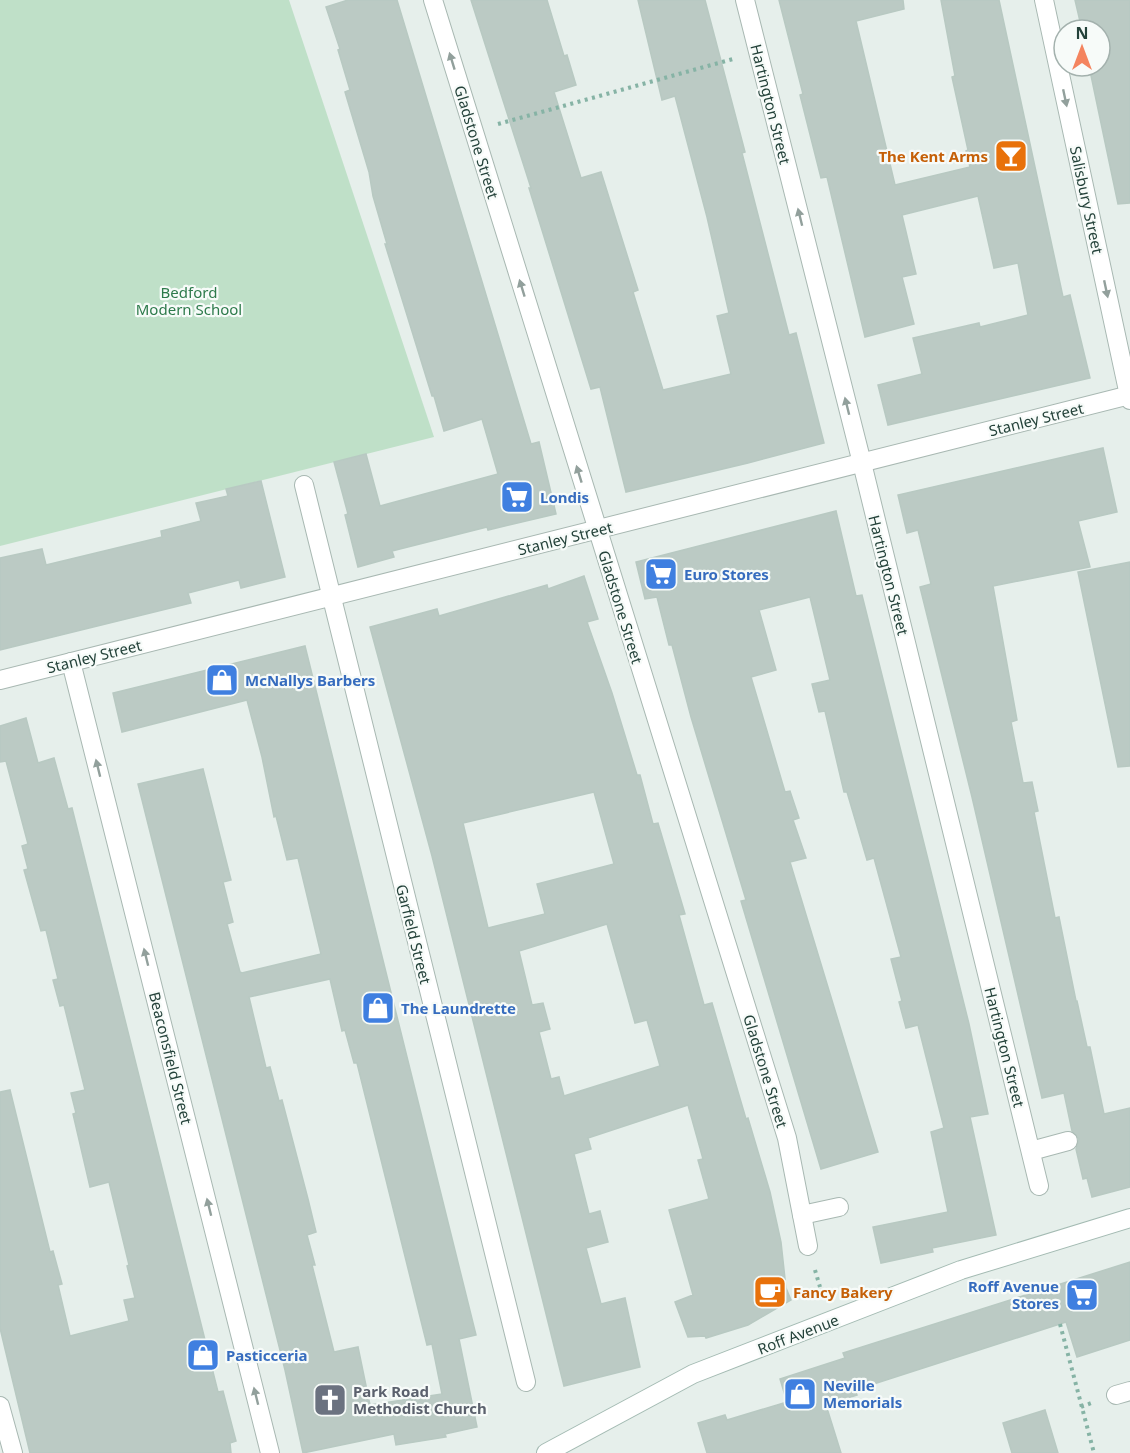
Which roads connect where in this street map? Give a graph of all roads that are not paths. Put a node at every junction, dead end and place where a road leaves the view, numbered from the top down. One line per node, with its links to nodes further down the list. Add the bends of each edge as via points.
1 (433, 0): 7 (street, Gladstone Street, one-way to 1)
2 (745, 0): 5 (street, Hartington Street, one-way to 2)
3 (1044, 0): 4 (street, Salisbury Street, one-way to 4)
4 (1130, 397): 5 (street, Stanley Street)
5 (861, 463): 7 (street, Stanley Street); 12 (street, Hartington Street)
6 (304, 485): 8 (street, Garfield Street)
7 (597, 530): 8 (street, Stanley Street); 15 (street, Gladstone Street, via 787,1138)
8 (330, 597): 9 (street, Stanley Street); 18 (street, Garfield Street)
9 (71, 662): 10 (street, Stanley Street); 21 (street, Beaconsfield Street, one-way to 9)
10 (0, 680)
11 (1068, 1141): 12 (street)
12 (1031, 1151): 13 (street, Hartington Street)
13 (1040, 1186)
14 (839, 1207): 15 (street)
15 (802, 1215): 17 (street, Gladstone Street)
16 (1130, 1218): 22 (street, Roff Avenue, via 961,1270 693,1374)
17 (808, 1246)
18 (526, 1382)
19 (0, 1406): 20 (street)
20 (13, 1453)
21 (270, 1453)
22 (546, 1453)

